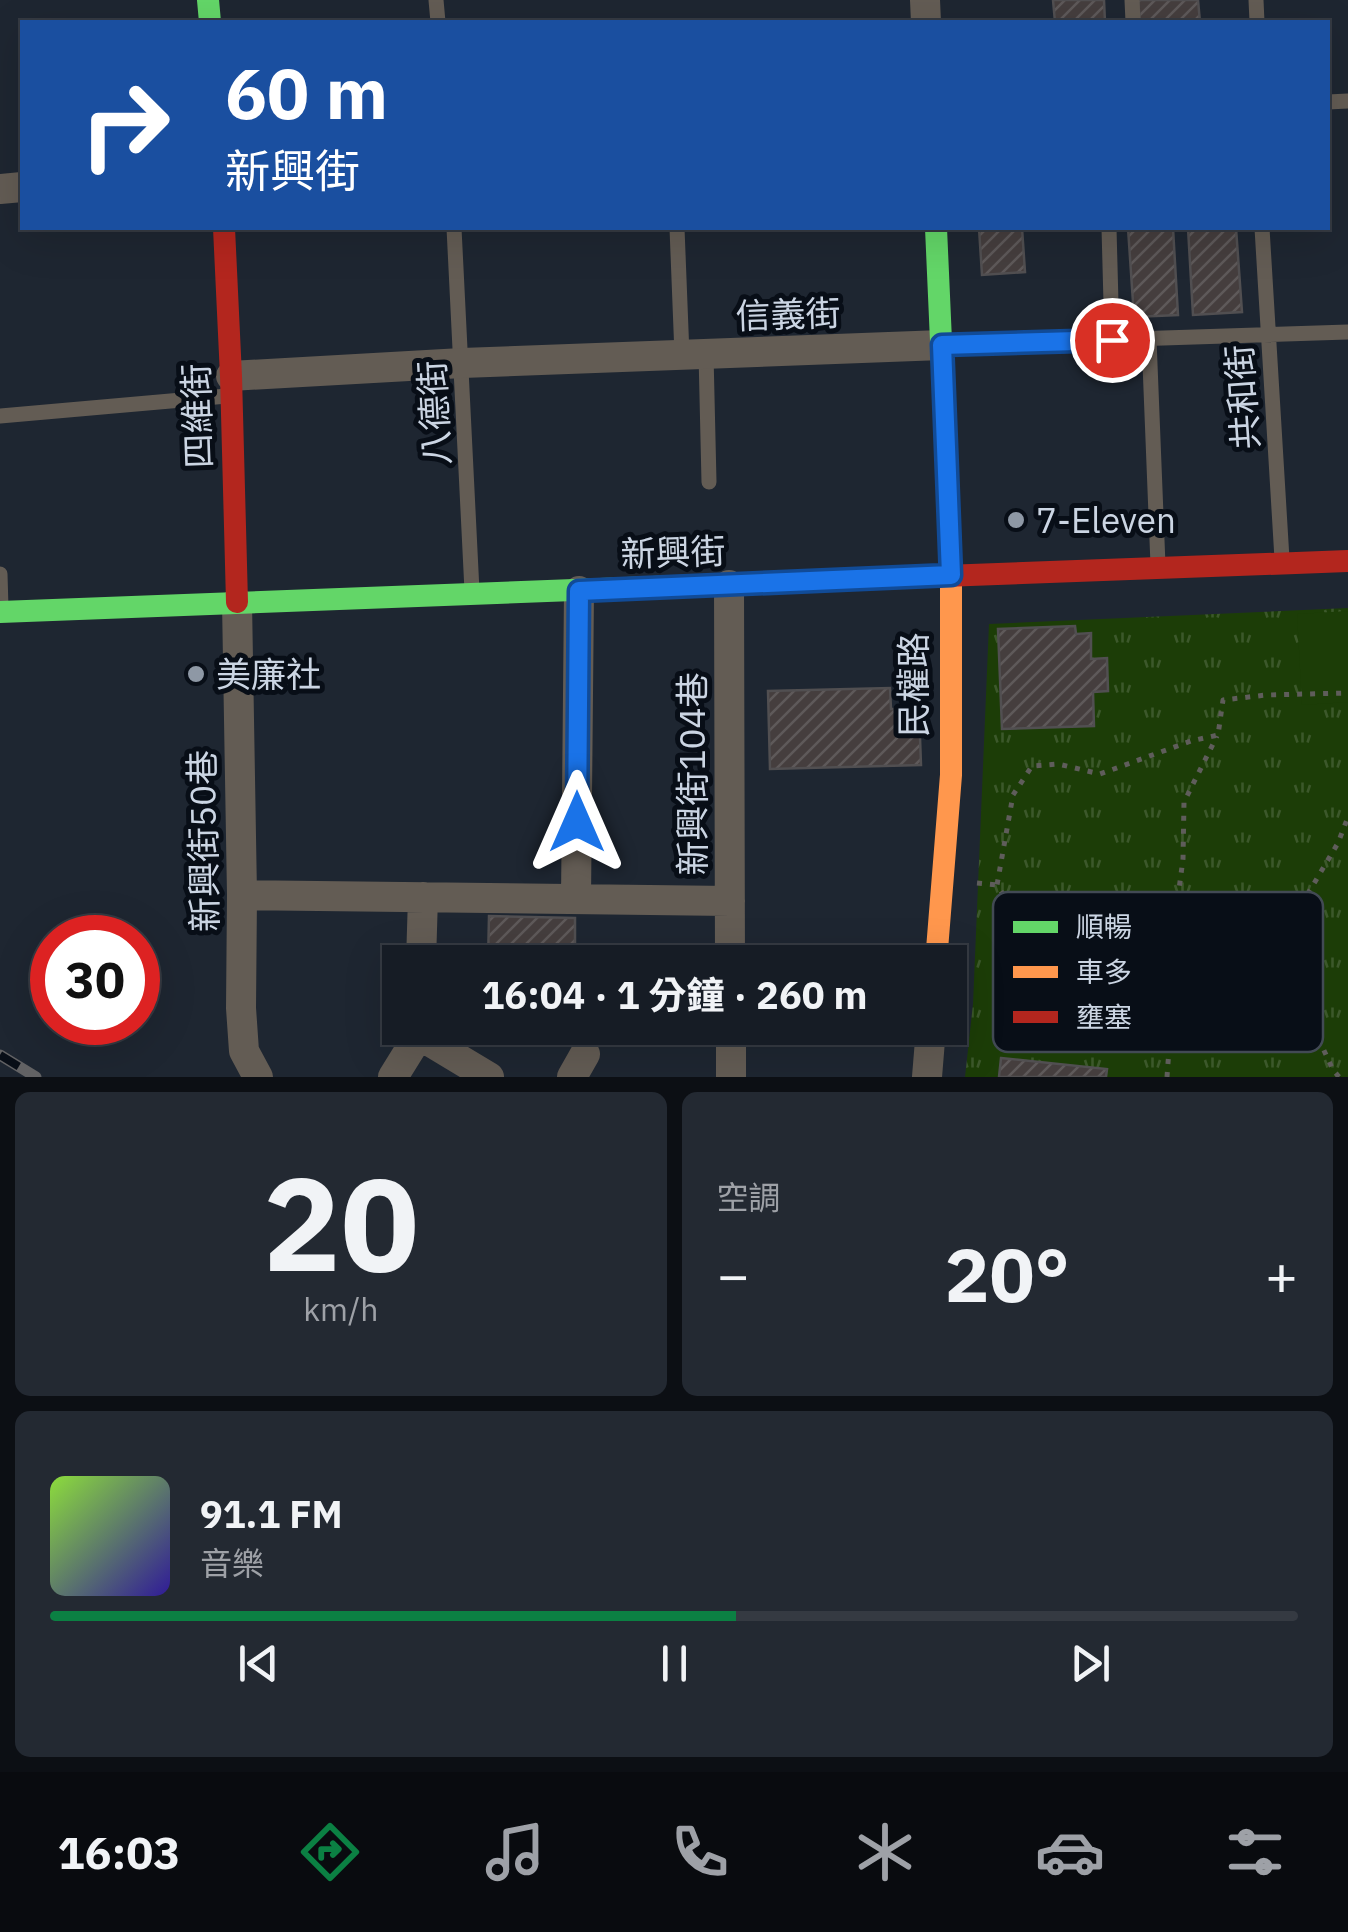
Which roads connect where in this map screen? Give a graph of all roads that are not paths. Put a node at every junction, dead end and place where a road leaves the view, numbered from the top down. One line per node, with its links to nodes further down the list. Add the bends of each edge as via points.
1 (224, 230): 14 (main road, 四維街)
2 (454, 230): 13 (lane, 八德街)
3 (677, 230): 12 (lane)
4 (936, 230): 11 (main road, 民權路)
5 (1109, 230): 10 (lane)
6 (1262, 230): 8 (lane, 共和街)
7 (1348, 332): 8 (lane, 信義街)
8 (1268, 336): 9 (lane, 信義街); 18 (lane, 共和街)
9 (1149, 339): 10 (lane, 信義街); 19 (lane)
10 (1112, 340): 11 (lane, 信義街)
11 (942, 345): 12 (street, 信義街); 21 (main road, 民權路)
12 (694, 355): 13 (street, 信義街); 16 (lane)
13 (462, 363): 14 (street, 信義街); 24 (lane, 八德街)
14 (231, 386): 15 (lane); 25 (main road, 四維街)
15 (0, 416)
16 (709, 482)
17 (1348, 562): 18 (main road, 新興街)
18 (1282, 563): 19 (main road, 新興街)
19 (1158, 568): 21 (main road, 新興街)
20 (0, 574): 26 (lane)
21 (951, 575): 22 (main road, 新興街); 33 (main road, 民權路, via 951,775)
22 (728, 585): 23 (main road, 新興街); 30 (street, 新興街104巷)
23 (579, 591): 24 (main road, 新興街); 29 (street)
24 (472, 595): 25 (main road, 新興街)
25 (237, 602): 26 (main road, 新興街); 27 (street, 新興街50巷)
26 (1, 612)
27 (242, 895): 28 (street); 38 (street, 新興街50巷, via 244,1051)
28 (423, 897): 29 (street); 31 (street)
29 (576, 899): 30 (street)
30 (730, 901): 32 (street, 新興街104巷)
31 (422, 945)
32 (730, 945)
33 (937, 945)
34 (411, 1045): 39 (street)
35 (440, 1045): 40 (street)
36 (731, 1045): 41 (street)
37 (929, 1045): 42 (street)
38 (258, 1077)
39 (393, 1077)
40 (489, 1077)
41 (731, 1077)
42 (927, 1077)

